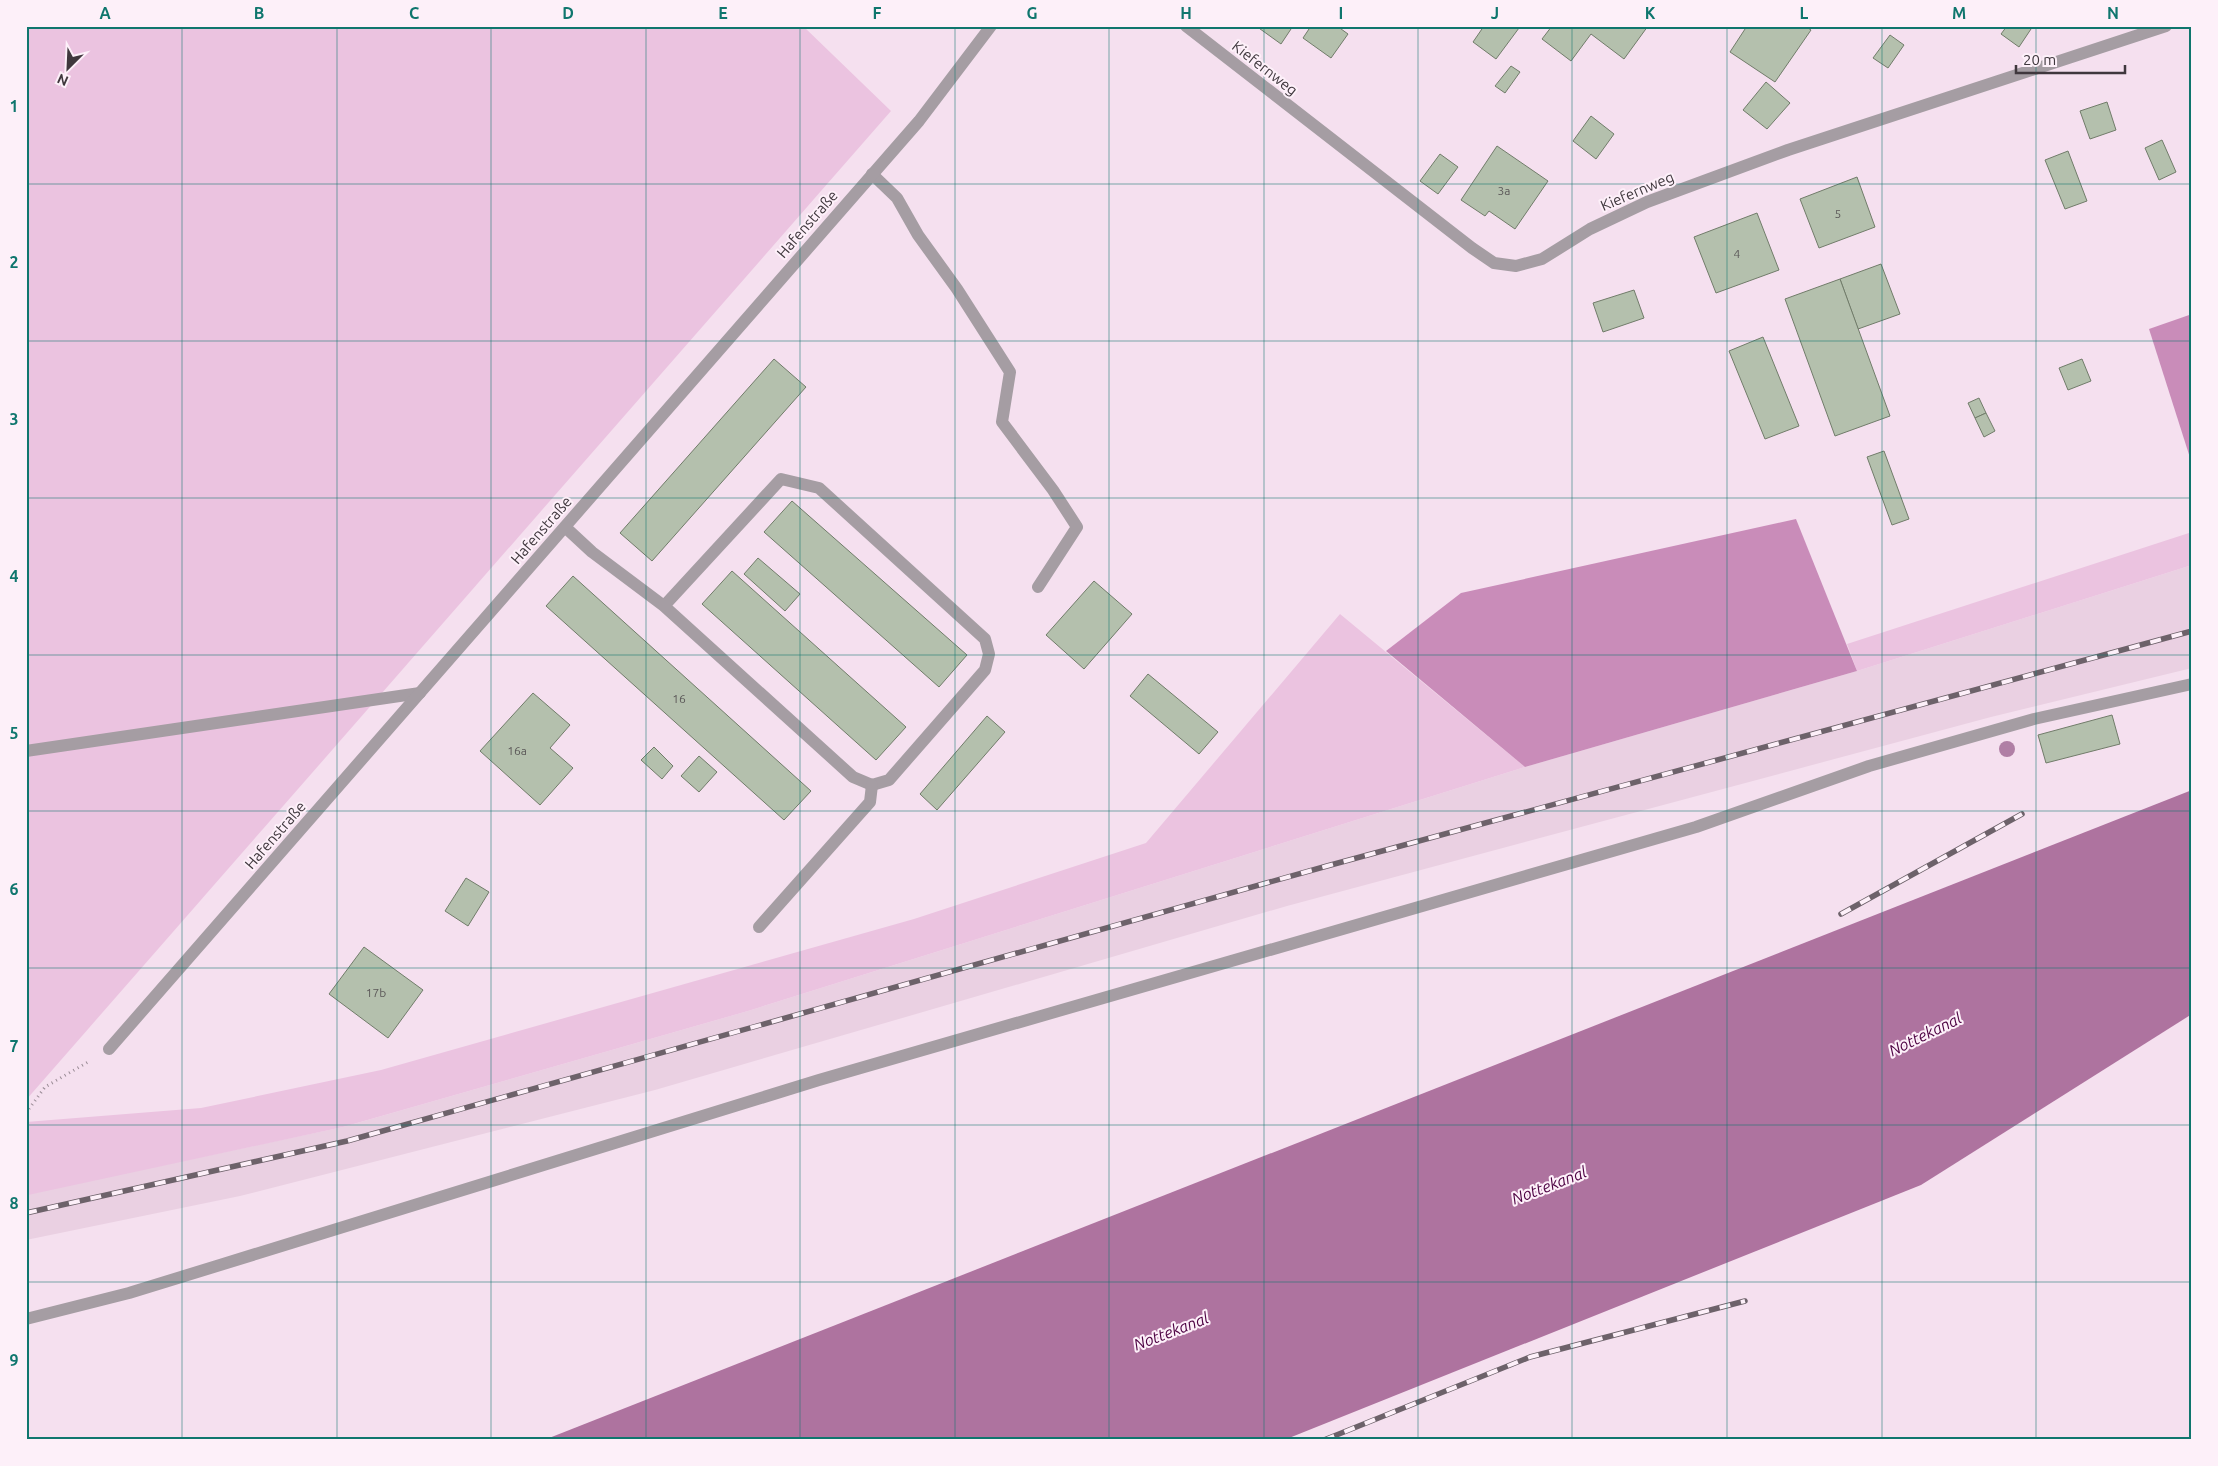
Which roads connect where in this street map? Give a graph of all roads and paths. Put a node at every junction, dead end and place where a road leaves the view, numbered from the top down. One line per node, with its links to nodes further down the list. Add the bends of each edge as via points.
1 (991, 26): 4 (street, Hafenstraße, via 919,121)
2 (1186, 26): 3 (street, Kiefernweg, via 1472,248 1494,263 1516,266 1542,259 1590,229 1647,202 1788,150)
3 (2166, 26)
4 (872, 174): 5 (street, Hafenstraße); 6 (street, via 897,198 918,235 1010,372 1002,422 1077,527)
5 (565, 527): 7 (street, via 592,552); 9 (street, Hafenstraße)
6 (1038, 587)
7 (664, 606): 11 (street, via 853,777); 11 (street, via 782,478 819,488 985,638 990,654 985,670 889,780)
8 (2192, 684): 15 (street, via 2034,719 1869,766 1696,827 819,1080 220,1266)
9 (420, 693): 10 (street); 13 (street, Hafenstraße)
10 (26, 751)
11 (872, 785): 12 (street, via 870,802)
12 (759, 927)
13 (109, 1049): 14 (path, via 45,1087)
14 (26, 1113)
15 (26, 1319)

